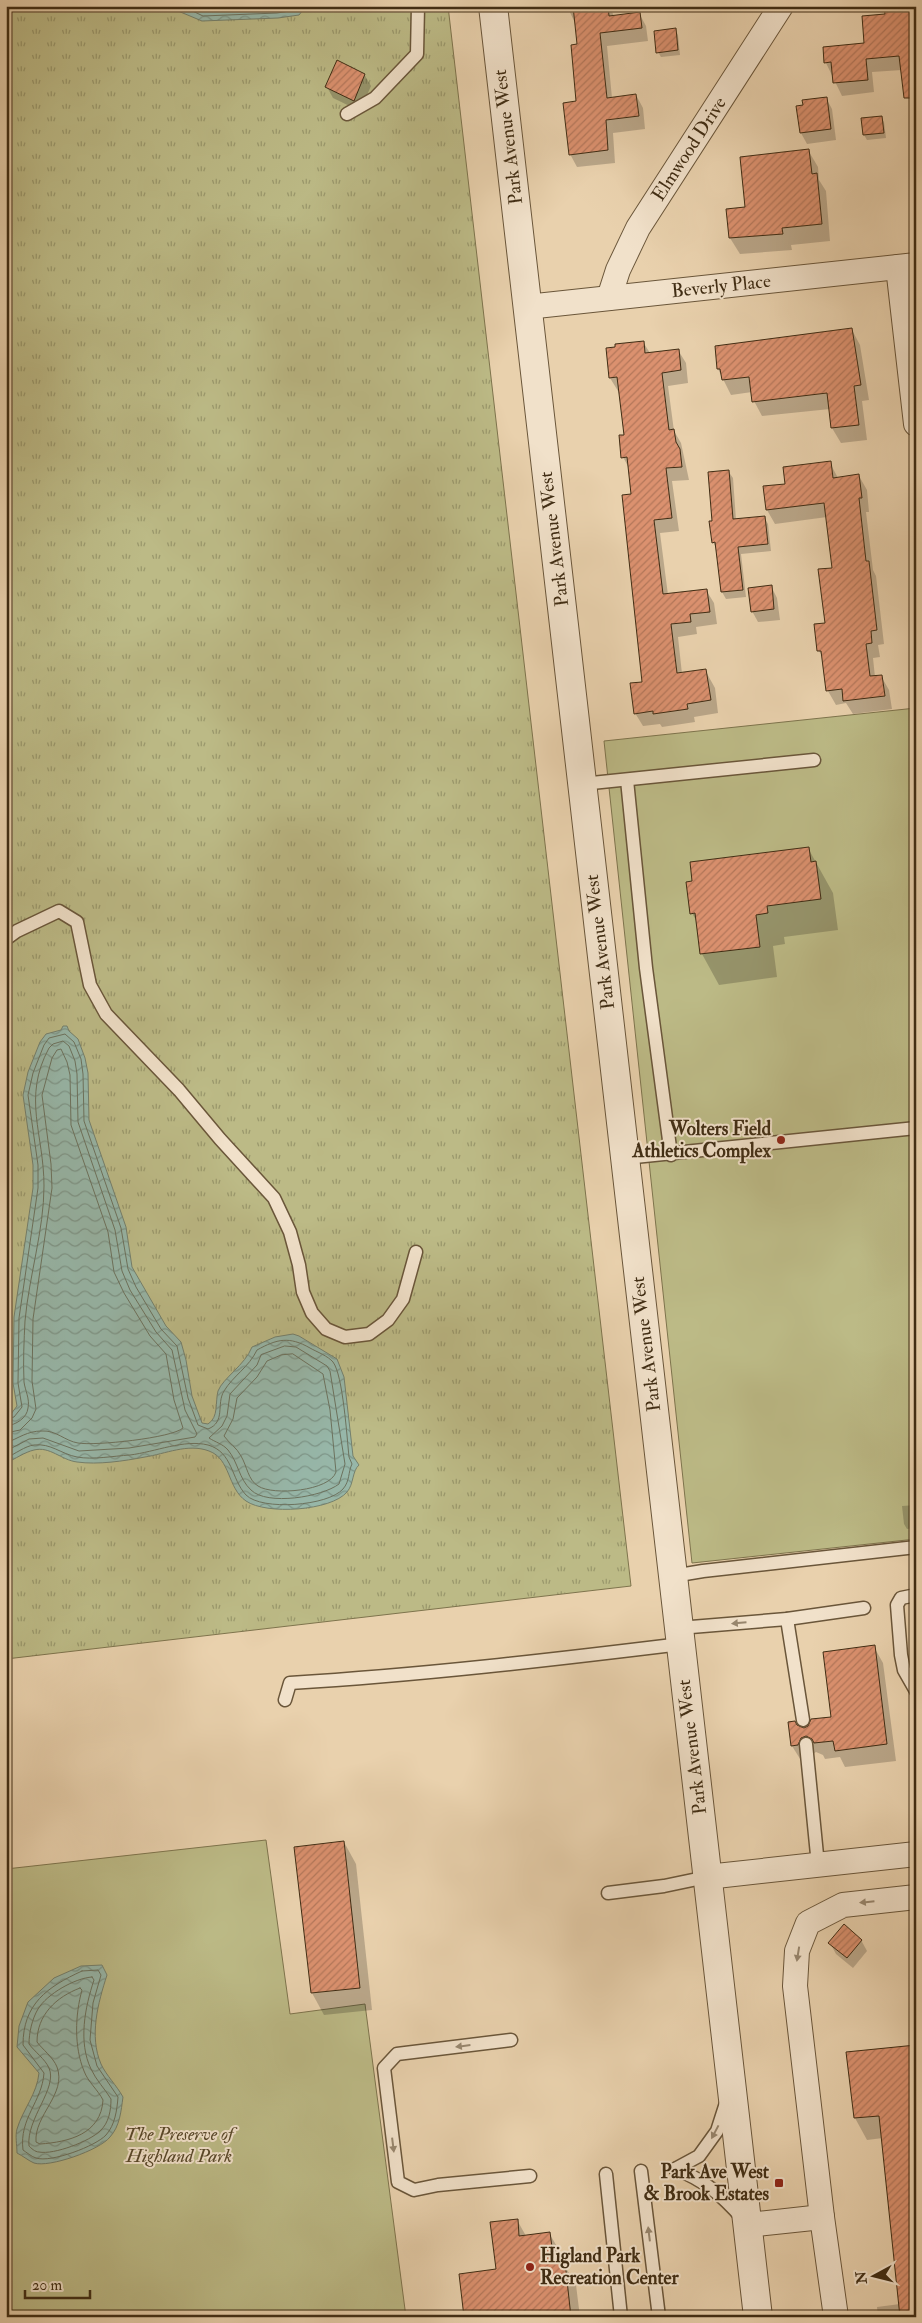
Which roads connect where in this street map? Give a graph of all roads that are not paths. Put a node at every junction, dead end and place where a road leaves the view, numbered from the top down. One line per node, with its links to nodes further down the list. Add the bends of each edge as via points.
1 (418, 6): 4 (lane, via 417,54 375,98)
2 (492, 6): 7 (street, Park Avenue West)
3 (781, 6): 6 (street, Elmwood Drive, via 638,228)
4 (347, 114)
5 (907, 266): 6 (street, Beverly Place); 8 (street)
6 (609, 298): 7 (street, Beverly Place)
7 (527, 307): 11 (street, Park Avenue West)
8 (916, 424)
9 (814, 760): 10 (lane)
10 (627, 780): 11 (lane); 14 (lane, via 646,968)
11 (582, 784): 15 (street, Park Avenue West)
12 (6, 939): 16 (lane, via 59,911 77,922 90,985 106,1014 168,1078 274,1198 290,1232 302,1292 312,1313 326,1329 345,1338 369,1334 388,1320 403,1299)
13 (916, 1128): 14 (lane)
14 (671, 1155): 15 (lane)
15 (625, 1158): 18 (street, Park Avenue West)
16 (416, 1252)
17 (916, 1547): 18 (lane)
18 (673, 1576): 22 (street, Park Avenue West)
19 (916, 1595): 23 (lane, via 901,1598 897,1605 904,1670)
20 (864, 1608): 21 (lane)
21 (787, 1619): 22 (lane, one-way to 22); 25 (lane)
22 (680, 1636): 24 (lane, via 500,1666 290,1683); 29 (street, Park Avenue West)
23 (916, 1691)
24 (285, 1700)
25 (803, 1720)
26 (806, 1744): 28 (lane)
27 (916, 1854): 28 (street)
28 (818, 1865): 29 (street)
29 (708, 1877): 30 (lane); 33 (street, Park Avenue West)
30 (608, 1893)
31 (916, 1897): 37 (street, one-way to 37, via 843,1905 808,1923 797,1951 795,1986)
32 (511, 2040): 36 (lane, one-way to 36, via 397,2054 384,2068 398,2182 414,2190)
33 (732, 2086): 38 (street, Park Avenue West); 38 (lane, one-way to 38, via 716,2131 699,2156 675,2169 722,2195)
34 (641, 2171): 40 (lane, one-way to 34)
35 (606, 2174): 39 (lane)
36 (530, 2176)
37 (822, 2217): 38 (street); 42 (street)
38 (748, 2225): 41 (street, Park Avenue West)
39 (621, 2317)
40 (659, 2317)
41 (758, 2317)
42 (836, 2317)

